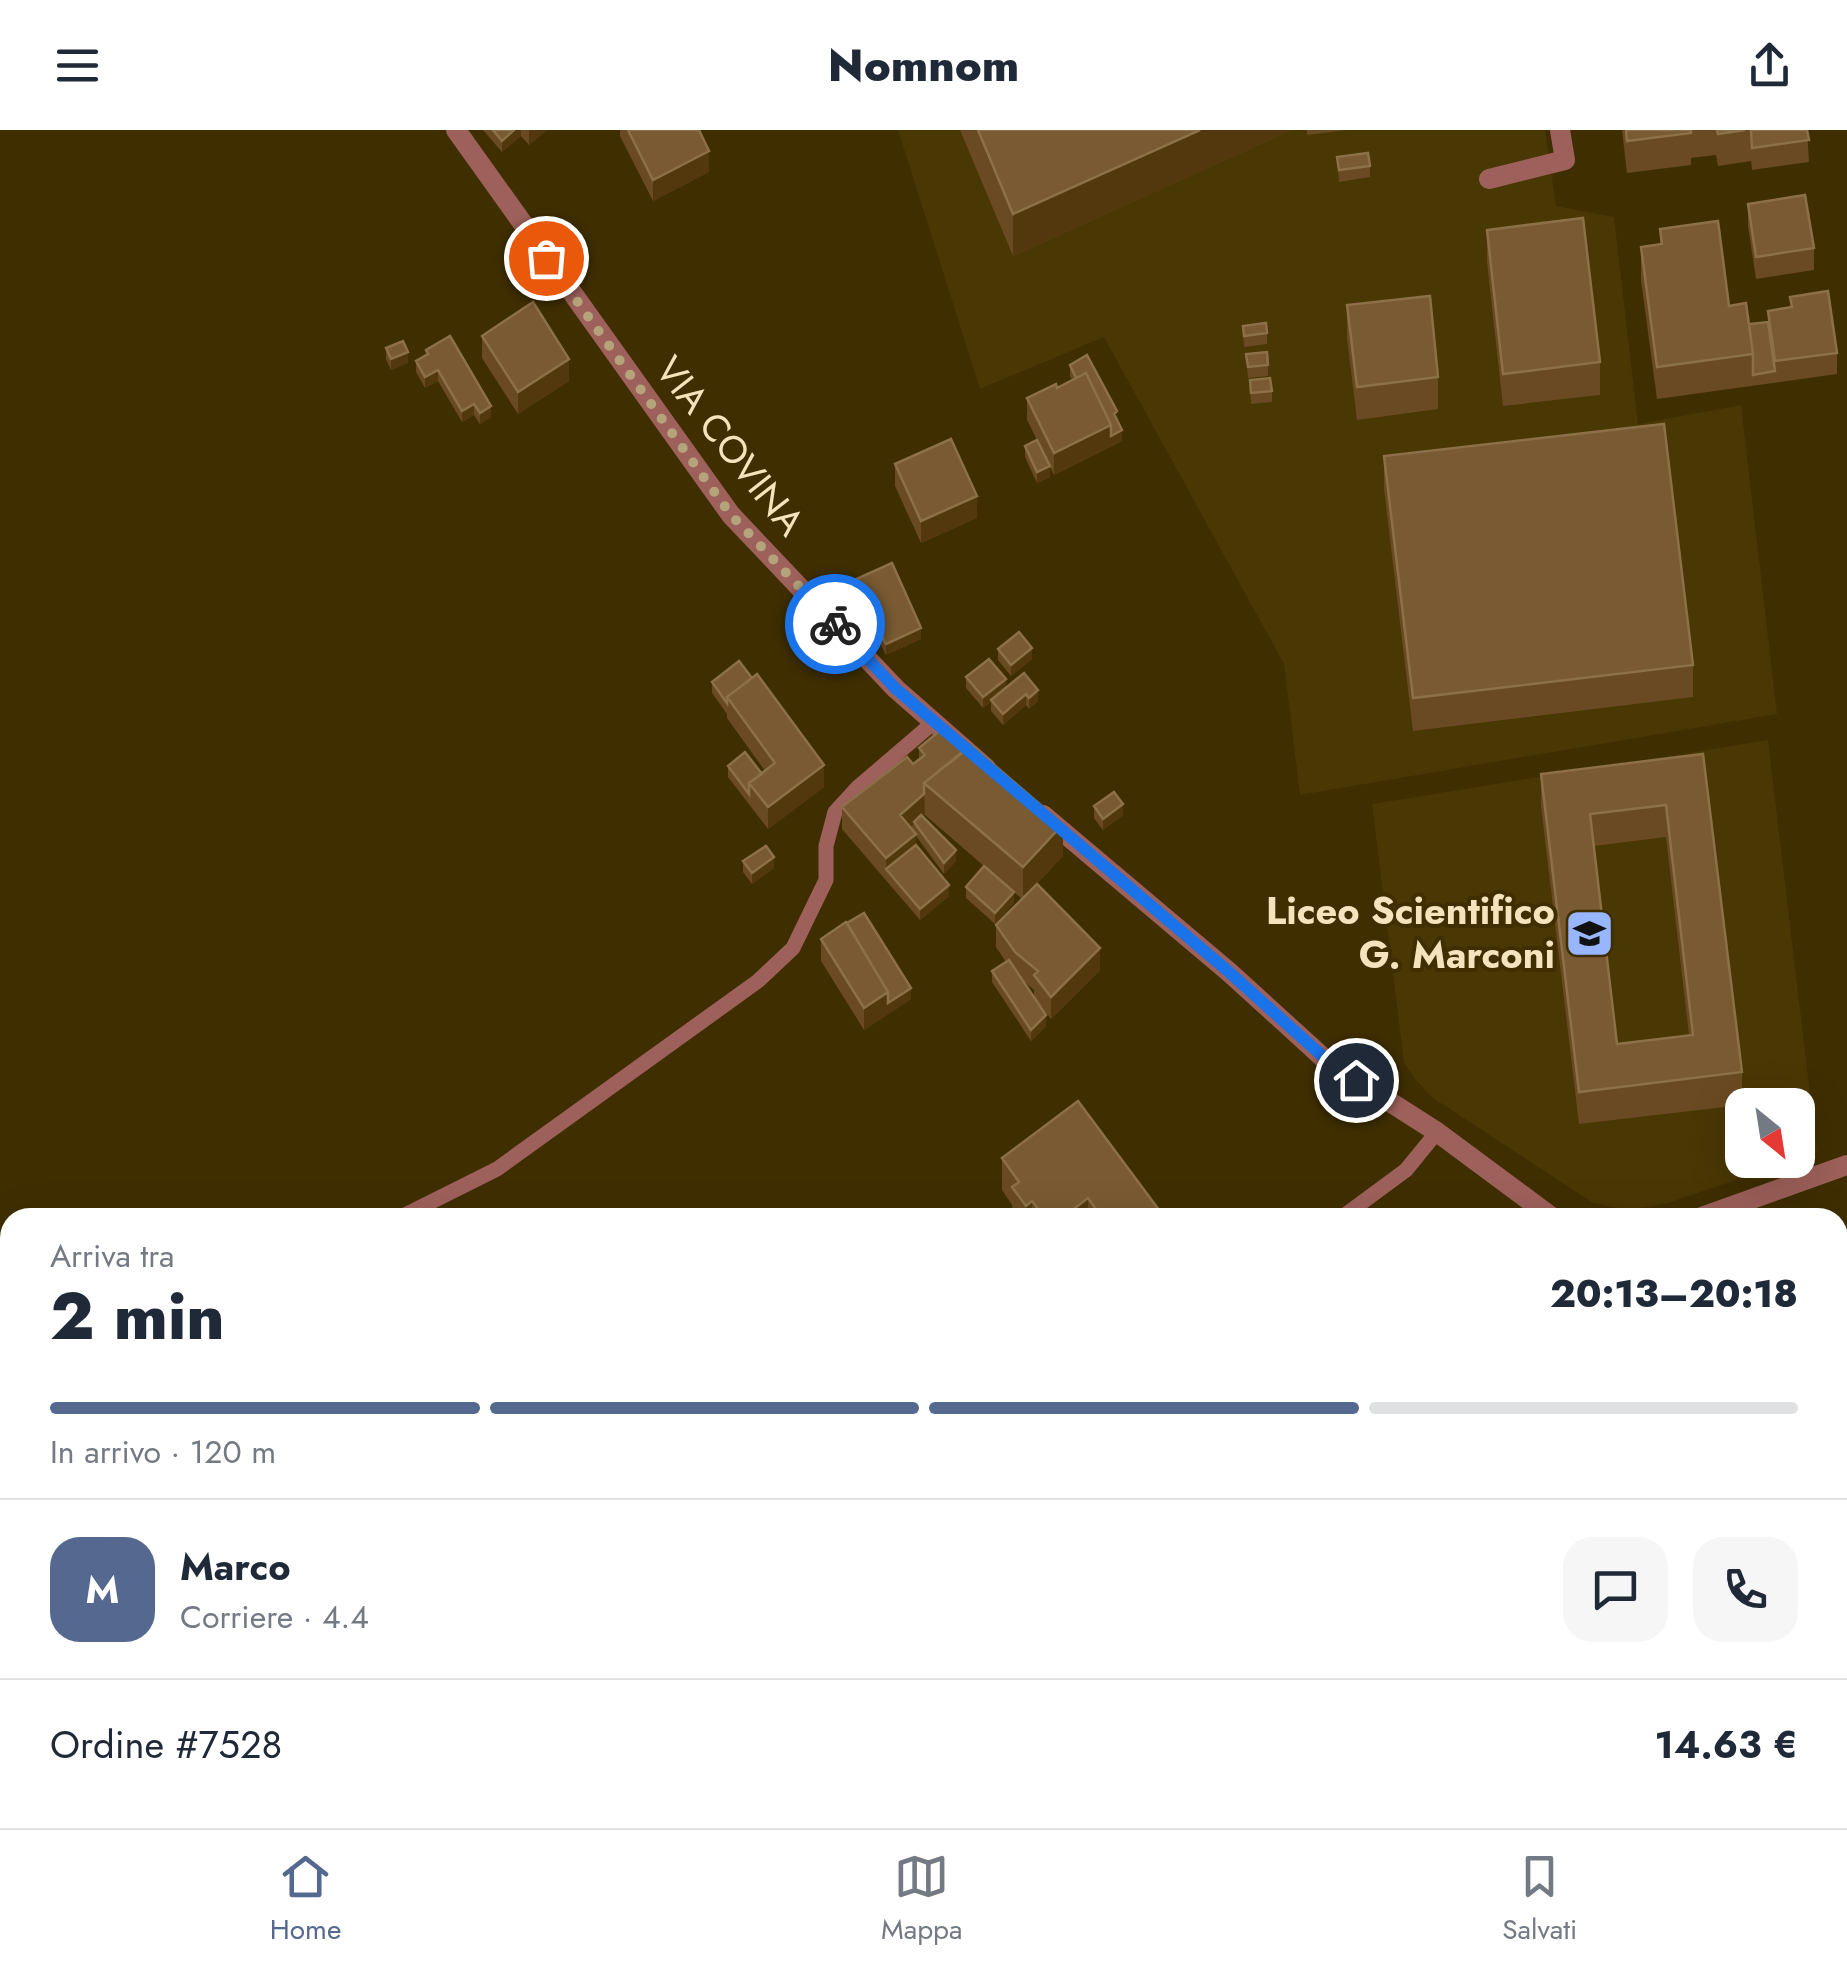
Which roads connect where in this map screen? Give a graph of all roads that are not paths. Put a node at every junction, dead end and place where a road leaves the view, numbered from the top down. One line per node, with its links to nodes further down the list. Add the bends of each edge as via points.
1 (456, 130): 4 (street, VIA COVINA, via 731,515)
2 (1560, 130): 3 (street, via 1565,160)
3 (1489, 179)
4 (934, 722): 5 (street, VIA COVINA); 9 (lane, via 835,812 826,880 794,948 758,981 496,1169)
5 (1004, 784)
6 (1033, 807): 7 (street, via 1330,1063)
7 (1436, 1132): 10 (lane, via 1406,1170); 11 (street)
8 (1847, 1166): 12 (street)
9 (419, 1208)
10 (1355, 1208)
11 (1539, 1208)
12 (1727, 1208)

